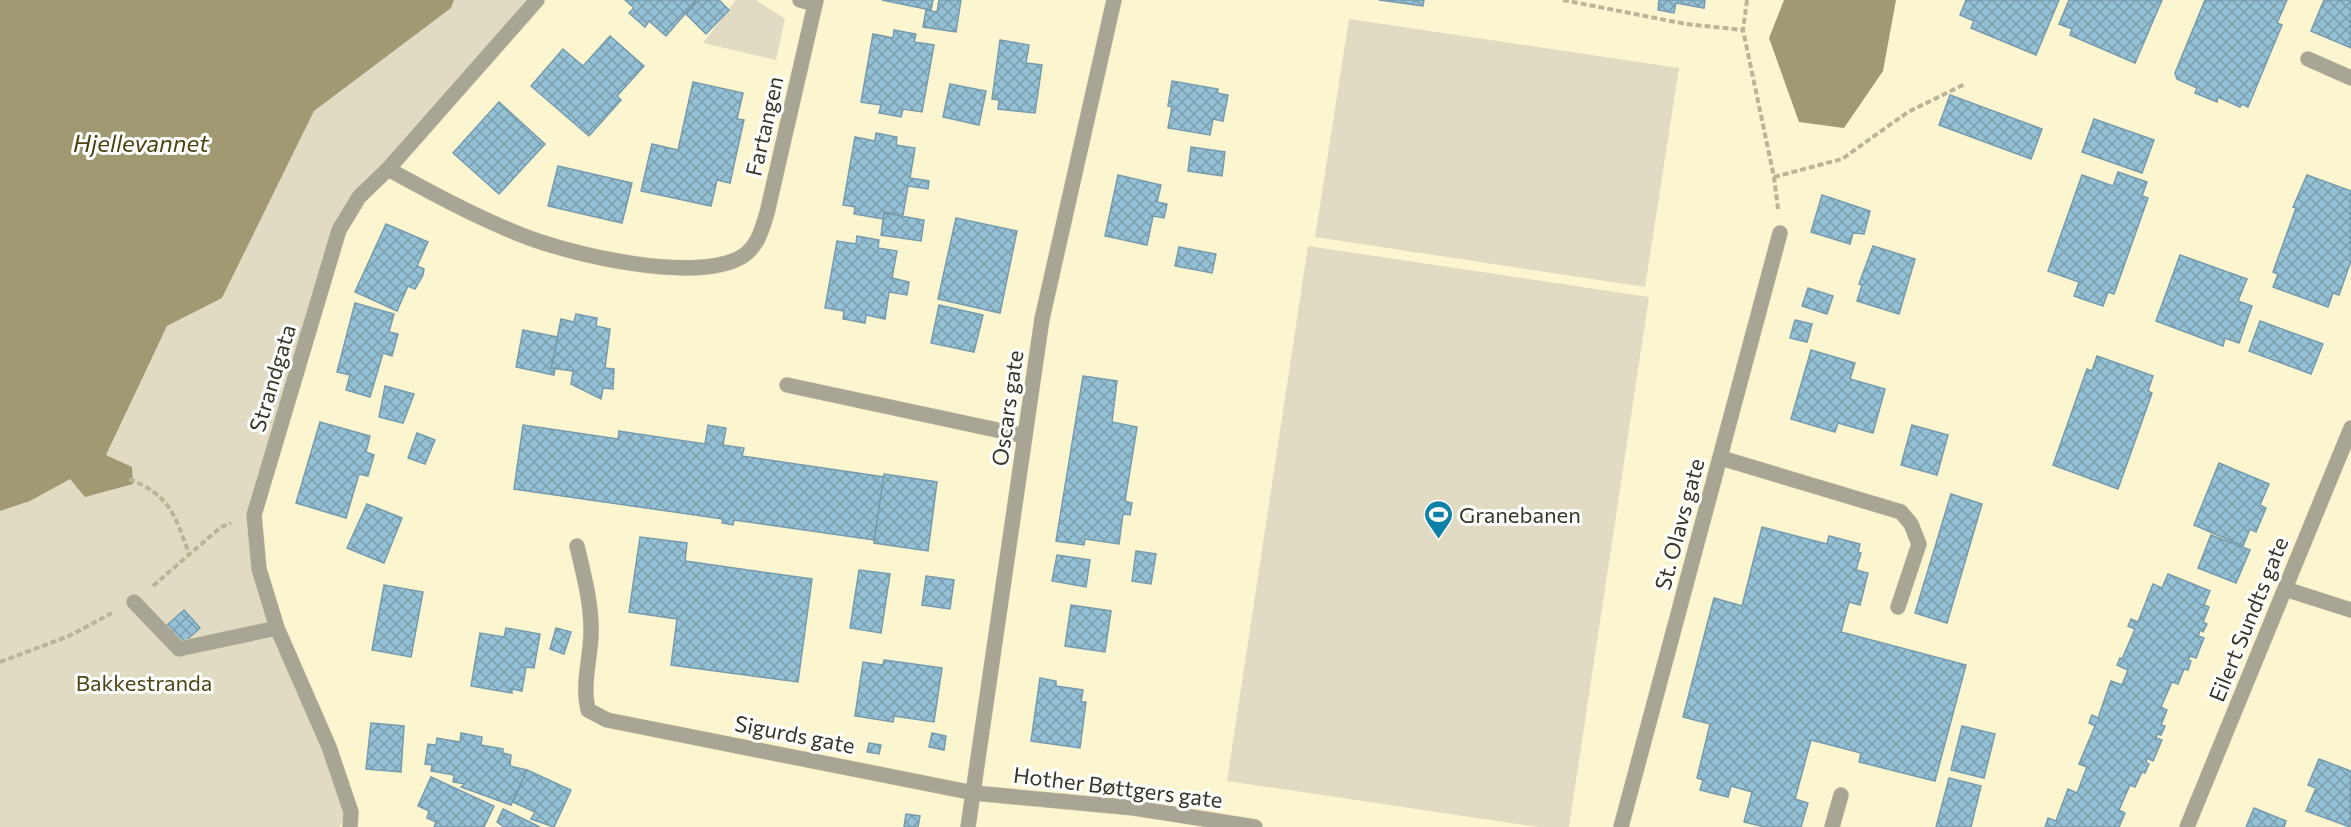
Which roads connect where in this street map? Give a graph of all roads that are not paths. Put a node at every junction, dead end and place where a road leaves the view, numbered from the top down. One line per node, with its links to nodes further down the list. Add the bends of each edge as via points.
1 (537, 0): 6 (street, Strandgata)
2 (1114, 0): 10 (street, Oscars gate, via 1042,319)
3 (810, 1): 6 (street, Fartangen, via 767,213 758,239 742,256 708,267 668,268 605,258 520,235)
4 (2308, 59): 5 (street)
5 (2351, 78)
6 (388, 169): 17 (street, Strandgata, via 358,197 339,230 254,515 259,569)
7 (1780, 234): 11 (street, St. Olavs gate)
8 (787, 385): 10 (street)
9 (2351, 428): 13 (street, Eilert Sundts gate)
10 (1025, 436): 18 (street, Oscars gate)
11 (1720, 458): 15 (street, via 1901,512 1919,544); 23 (street, St. Olavs gate)
12 (577, 546): 18 (street, Sigurds gate, via 590,605 585,696 588,710 608,720)
13 (2285, 589): 16 (street); 25 (street, Eilert Sundts gate)
14 (134, 602): 17 (street, via 178,649)
15 (1898, 607)
16 (2351, 610)
17 (277, 628): 20 (street, Strandgata, via 329,747 351,812)
18 (974, 793): 21 (street, Oscars gate); 22 (street, Hother Bøttgers gate, via 1134,808)
19 (1841, 795): 24 (street)
20 (351, 827)
21 (968, 827)
22 (1255, 827)
23 (1622, 827)
24 (1832, 827)
25 (2187, 827)

